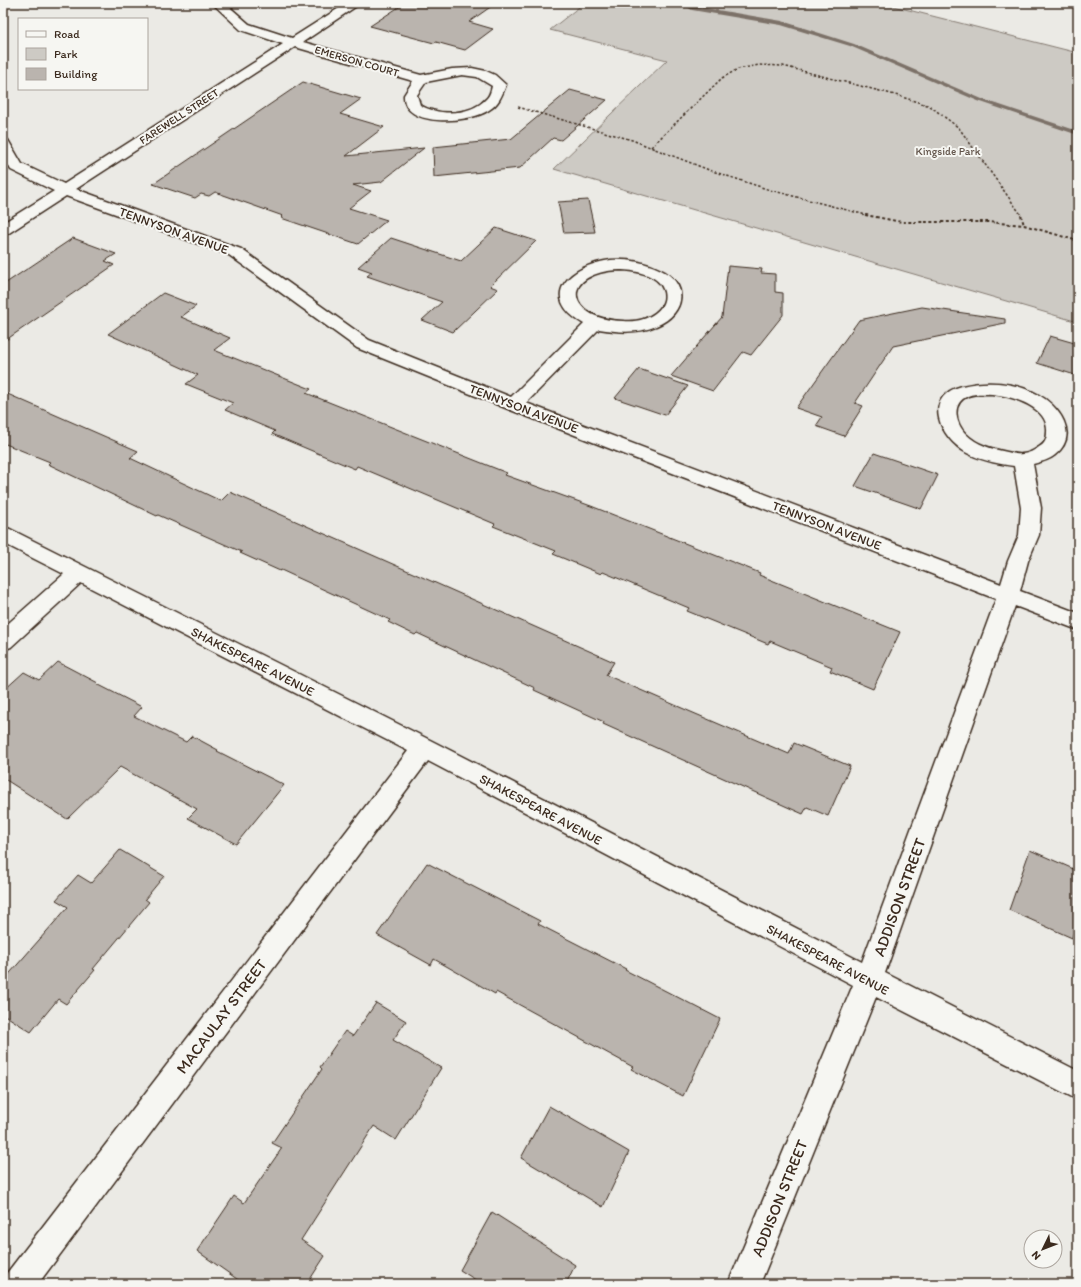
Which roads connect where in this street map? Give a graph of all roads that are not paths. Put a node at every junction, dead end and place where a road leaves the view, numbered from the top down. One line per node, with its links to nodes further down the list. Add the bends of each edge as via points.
1 (218, 3): 3 (street, EMERSON COURT, via 245,27)
2 (355, 3): 3 (street, FAREWELL STREET)
3 (293, 43): 4 (street, EMERSON COURT); 6 (street, FAREWELL STREET)
4 (421, 80): 4 (street, EMERSON COURT, via 411,93 410,100 415,108 427,114 444,117 473,114 484,109 498,94 499,85 484,74 473,71 461,71)
5 (3, 143): 6 (street, TENNYSON AVENUE, via 16,167)
6 (64, 190): 7 (street, FAREWELL STREET); 9 (street, TENNYSON AVENUE, via 235,252 363,344)
7 (3, 230)
8 (595, 323): 8 (street, via 628,326 650,323 671,308 674,298 672,288 659,275 638,267 621,264 588,271 577,278 570,287 569,298 574,308); 9 (street)
9 (514, 404): 13 (street, TENNYSON AVENUE)
10 (1023, 461): 10 (street, via 985,454 968,446 948,425 946,414 949,403 957,395 986,388 1021,394 1038,402 1050,413 1057,425 1057,438 1051,448); 13 (street, ADDISON STREET, via 1030,508 1029,535)
11 (3, 534): 12 (street, SHAKESPEARE AVENUE)
12 (79, 573): 15 (street); 16 (street, SHAKESPEARE AVENUE)
13 (1008, 595): 14 (street, TENNYSON AVENUE); 17 (street, ADDISON STREET)
14 (1078, 622)
15 (3, 641)
16 (424, 748): 17 (street, SHAKESPEARE AVENUE); 19 (street, MACAULAY STREET)
17 (869, 980): 18 (street, SHAKESPEARE AVENUE); 20 (street, ADDISON STREET)
18 (1078, 1086)
19 (18, 1284)
20 (744, 1284)

